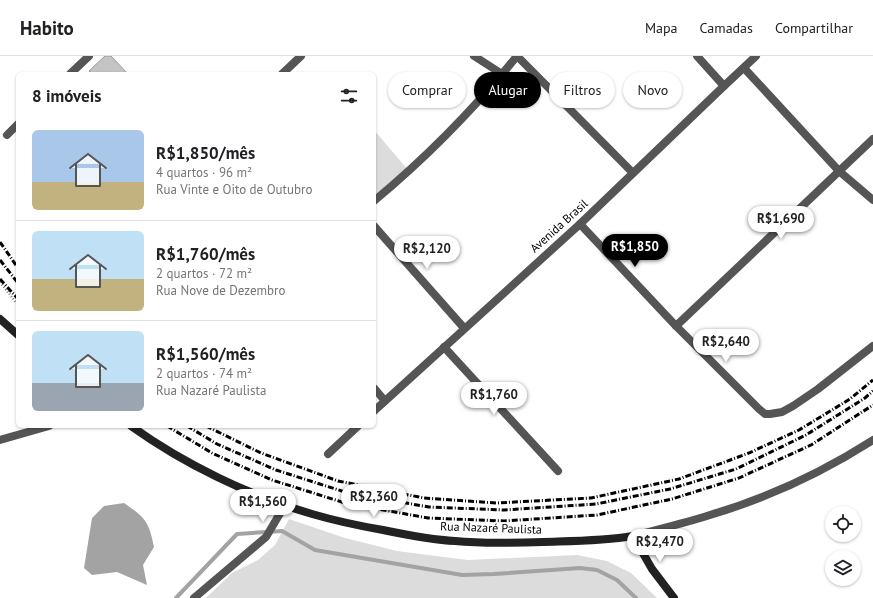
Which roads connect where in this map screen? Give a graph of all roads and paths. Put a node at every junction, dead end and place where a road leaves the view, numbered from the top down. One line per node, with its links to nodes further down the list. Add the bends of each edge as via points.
1 (88, 56): 8 (street)
2 (300, 56): 9 (street)
3 (474, 56): 10 (street)
4 (517, 56): 11 (street); 18 (street)
5 (697, 56): 12 (street)
6 (756, 56): 7 (street, Avenida Brasil)
7 (744, 68): 12 (street, Avenida Brasil); 17 (street)
8 (72, 72)
9 (284, 72)
10 (499, 72)
11 (504, 72)
12 (724, 86): 18 (street, Avenida Brasil)
13 (474, 106): 19 (street, via 422,159)
14 (16, 126): 15 (street)
15 (7, 135)
16 (873, 139): 17 (street)
17 (839, 171): 20 (street); 26 (street)
18 (633, 173): 21 (street, Avenida Brasil)
19 (376, 199)
20 (873, 200)
21 (580, 224): 26 (street); 27 (street, Avenida Brasil)
22 (376, 228): 27 (street)
23 (0, 282): 24 (path)
24 (16, 302)
25 (0, 319): 28 (main road)
26 (676, 326): 29 (street, via 758,410 765,414 782,412 793,406)
27 (464, 328): 30 (street, Avenida Brasil)
28 (16, 333)
29 (873, 346)
30 (444, 347): 32 (street, Avenida Brasil); 40 (street)
31 (376, 390): 32 (street)
32 (385, 401): 33 (street, Avenida Brasil)
33 (376, 409)
34 (42, 428): 37 (street)
35 (134, 428): 41 (main road, Rua Nazaré Paulista, via 187,462)
36 (356, 428): 39 (street)
37 (0, 440)
38 (873, 440): 42 (street, via 842,459 757,498 711,515)
39 (328, 454)
40 (558, 471)
41 (285, 505): 42 (main road, Rua Nazaré Paulista, via 358,526 455,542 599,541); 43 (street, via 266,537)
42 (633, 536): 44 (main road, via 652,569)
43 (194, 598)
44 (674, 598)

